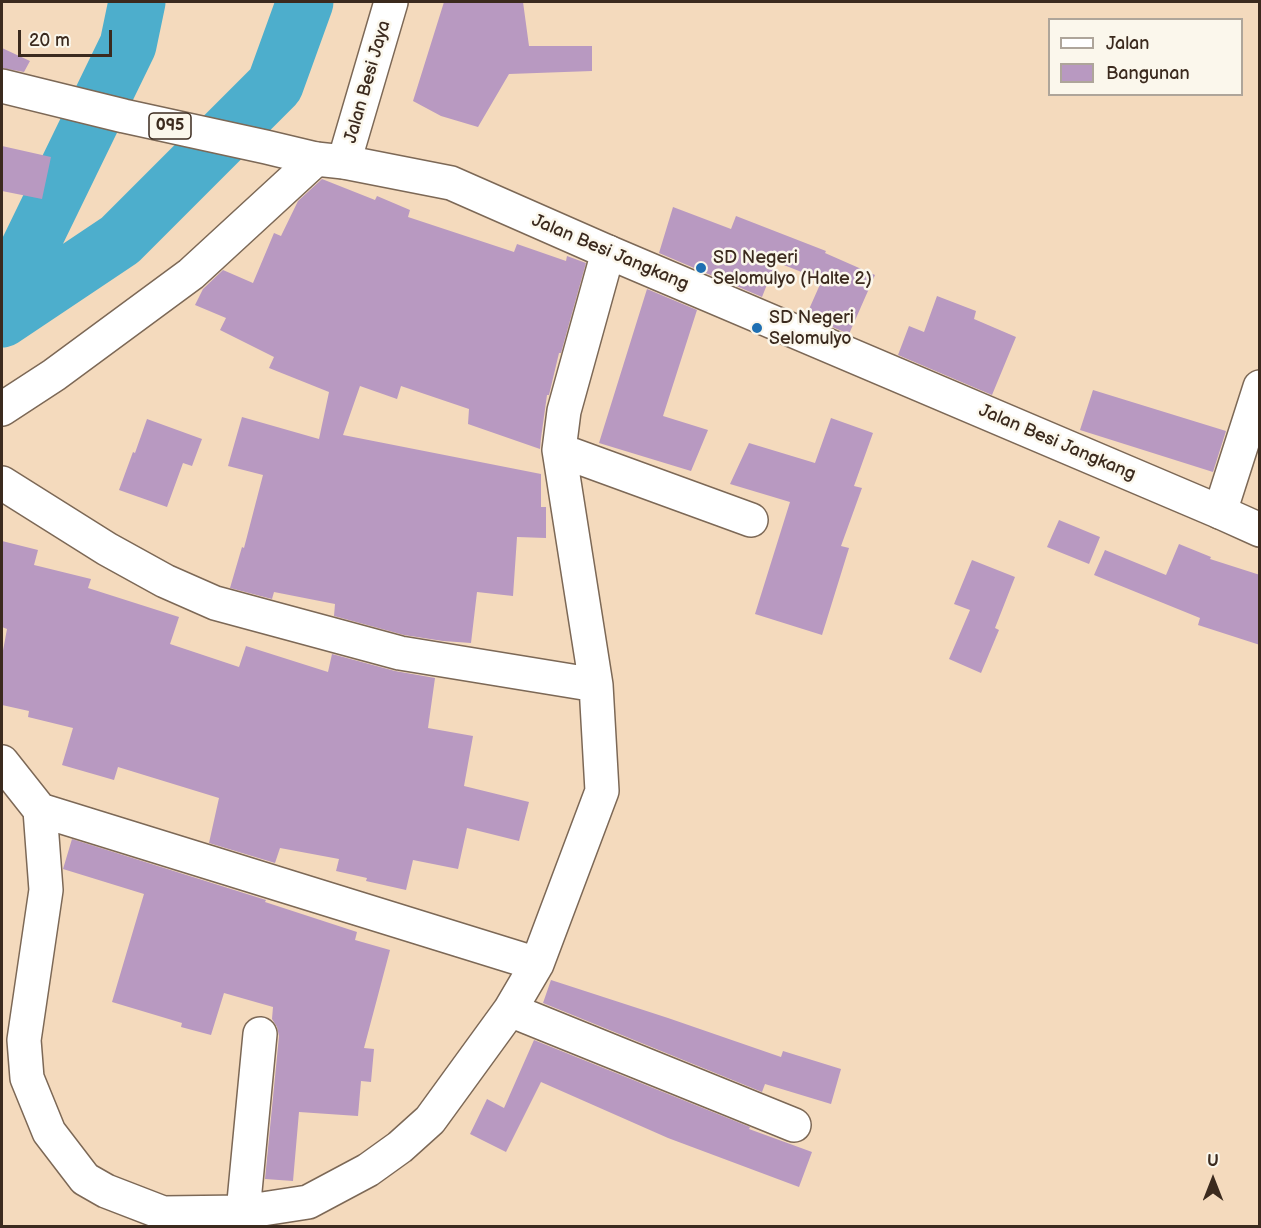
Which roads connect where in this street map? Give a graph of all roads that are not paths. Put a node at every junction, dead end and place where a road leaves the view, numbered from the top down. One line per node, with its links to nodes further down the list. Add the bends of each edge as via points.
1 (391, 2): 3 (street, Jalan Besi Jaya)
2 (2, 86): 3 (street, Jalan Besi Jangkang / 095)
3 (330, 160): 4 (street, Jalan Besi Jangkang / 095, via 451,183); 6 (street, via 191,274)
4 (608, 252): 7 (street, via 564,411); 9 (street, Jalan Besi Jangkang / 095)
5 (1260, 387): 9 (street)
6 (2, 409)
7 (559, 450): 10 (street); 12 (street)
8 (2, 483): 12 (street, via 107,549 215,603 400,653)
9 (1220, 512): 11 (street, Jalan Besi Jangkang / 095)
10 (751, 520)
11 (1260, 530)
12 (596, 685): 15 (street, via 602,791)
13 (2, 762): 14 (street)
14 (40, 810): 15 (street); 19 (street, via 45,890 24,1040 27,1078 49,1132 85,1179 106,1191 164,1213)
15 (537, 964): 16 (street)
16 (510, 1010): 18 (street); 19 (street, via 430,1120 400,1147 368,1170 308,1202)
17 (260, 1034): 19 (street)
18 (794, 1125)
19 (243, 1212)

